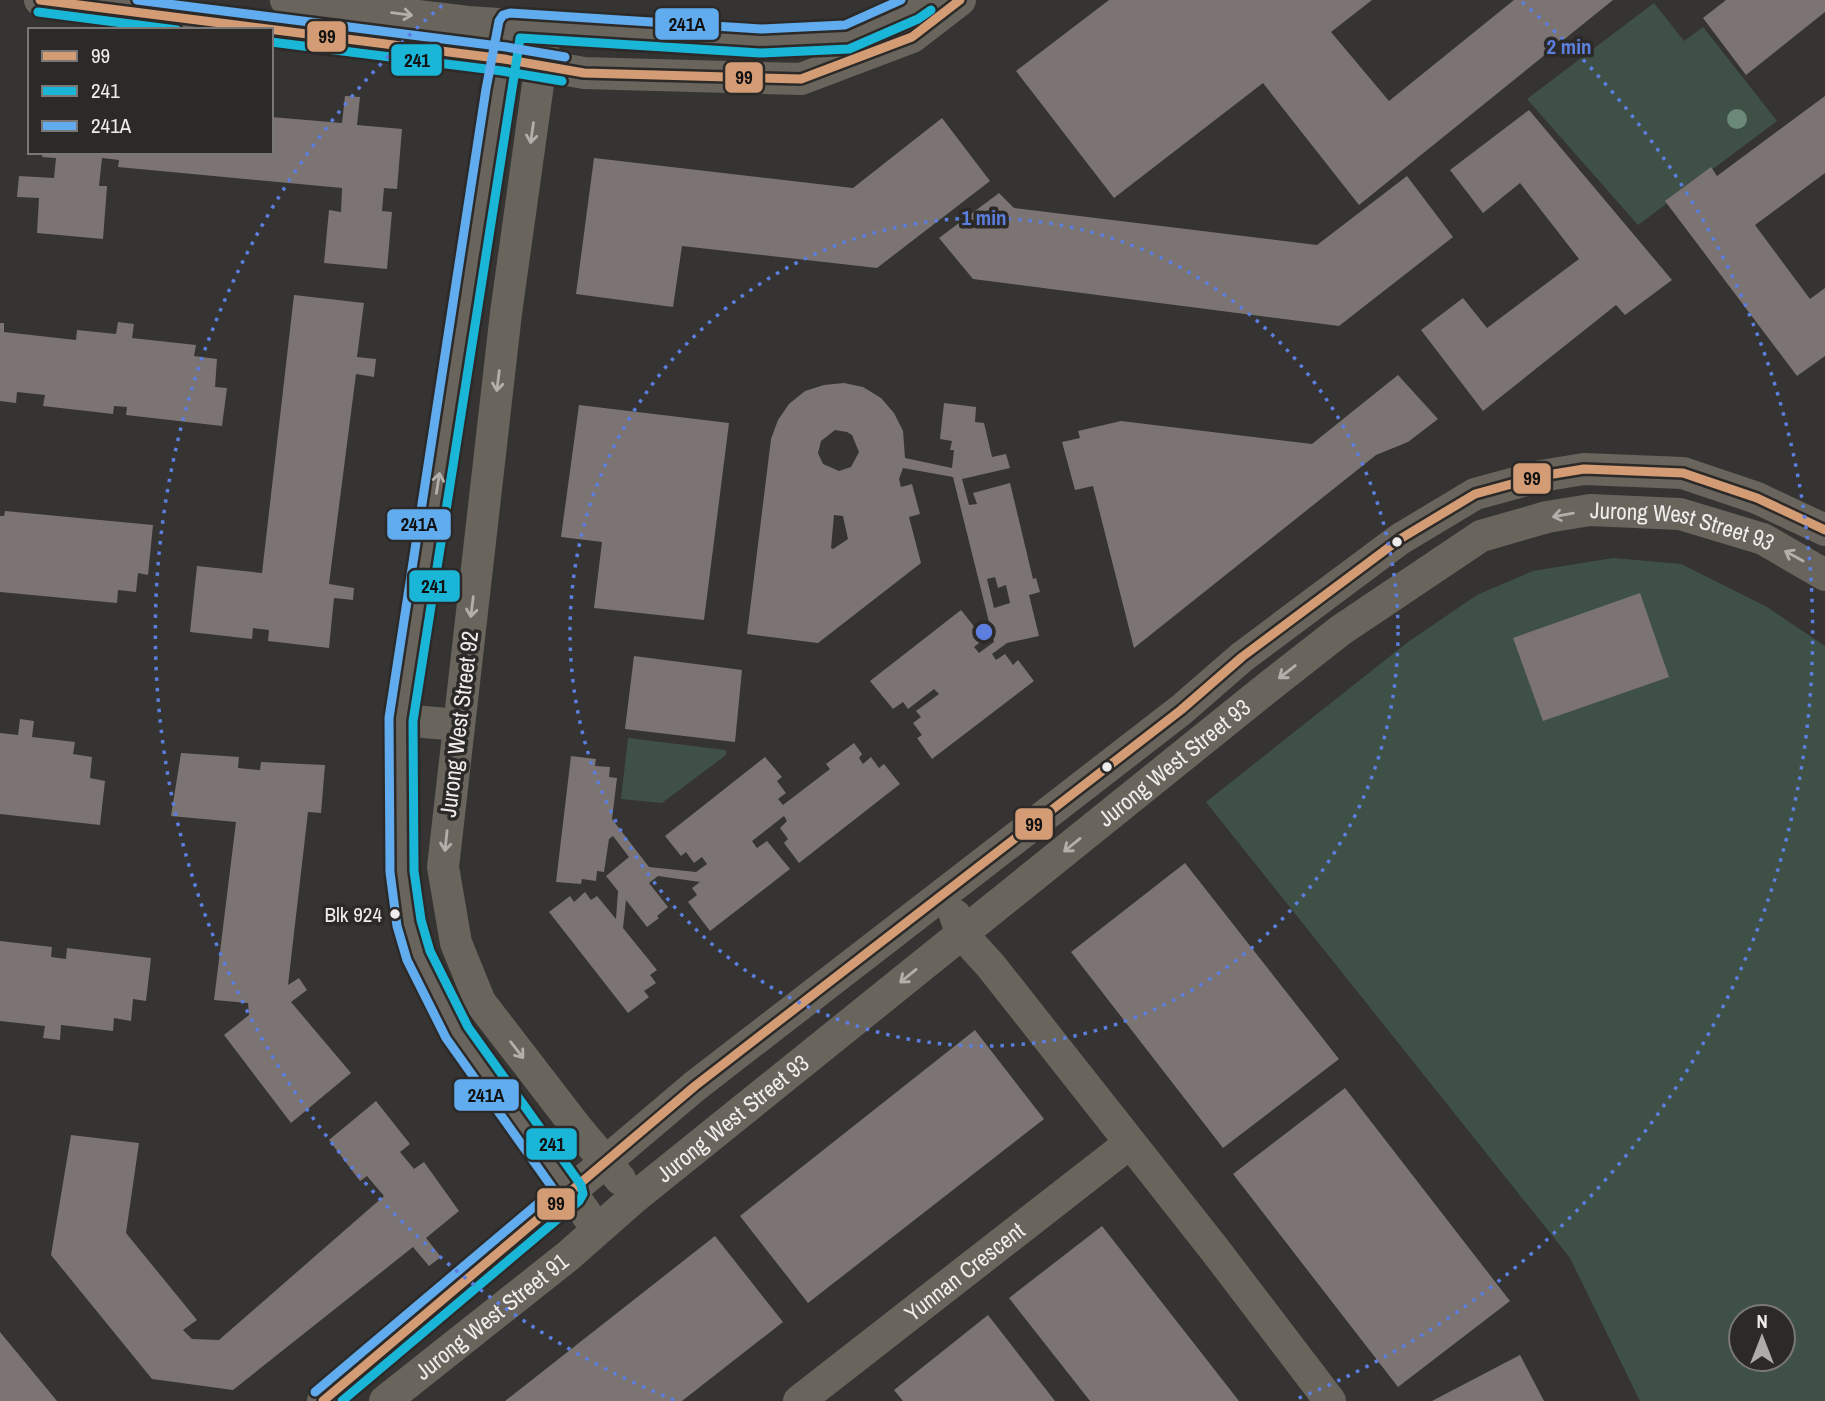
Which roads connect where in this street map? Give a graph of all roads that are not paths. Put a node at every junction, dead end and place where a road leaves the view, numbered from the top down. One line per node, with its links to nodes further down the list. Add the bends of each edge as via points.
1 (40, 0): 7 (street)
2 (286, 0): 5 (street, one-way to 5)
3 (924, 0): 6 (street, via 848,37 761,41)
4 (960, 0): 10 (street, via 912,37 801,79 584,72)
5 (510, 25): 6 (street); 9 (street, Jurong West Street 92)
6 (547, 27): 10 (street, Jurong West Street 92)
7 (260, 28)
8 (273, 30): 9 (street)
9 (504, 59): 10 (street); 13 (street, Jurong West Street 92, one-way to 9)
10 (541, 65): 14 (street, Jurong West Street 92, one-way to 14, via 506,313)
11 (1825, 530): 15 (street, Jurong West Street 93, via 1757,498 1683,473 1584,469 1475,494 1400,539 1242,657)
12 (1825, 575): 16 (street, Jurong West Street 93, one-way to 16, via 1763,539 1680,514 1590,510 1481,536 1341,630)
13 (401, 720): 14 (street); 19 (street, Jurong West Street 92, via 402,872 419,956 457,1033)
14 (459, 725): 18 (street, Jurong West Street 92, one-way to 18, via 443,867 456,943 480,1002)
15 (947, 893): 16 (street); 18 (street, Jurong West Street 93, via 695,1086)
16 (961, 933): 17 (street); 20 (street, Jurong West Street 93, one-way to 20)
17 (1130, 1143): 22 (street, Yunnan Crescent); 25 (street)
18 (607, 1163): 19 (street, Jurong West Street 93); 20 (street, Jurong West Street 92)
19 (571, 1192): 21 (street, Jurong West Street 92); 23 (street, Jurong West Street 91)
20 (635, 1197): 21 (street, Jurong West Street 93)
21 (597, 1229): 24 (street, Jurong West Street 91)
22 (810, 1398)
23 (323, 1401)
24 (384, 1401)
25 (1330, 1401)

